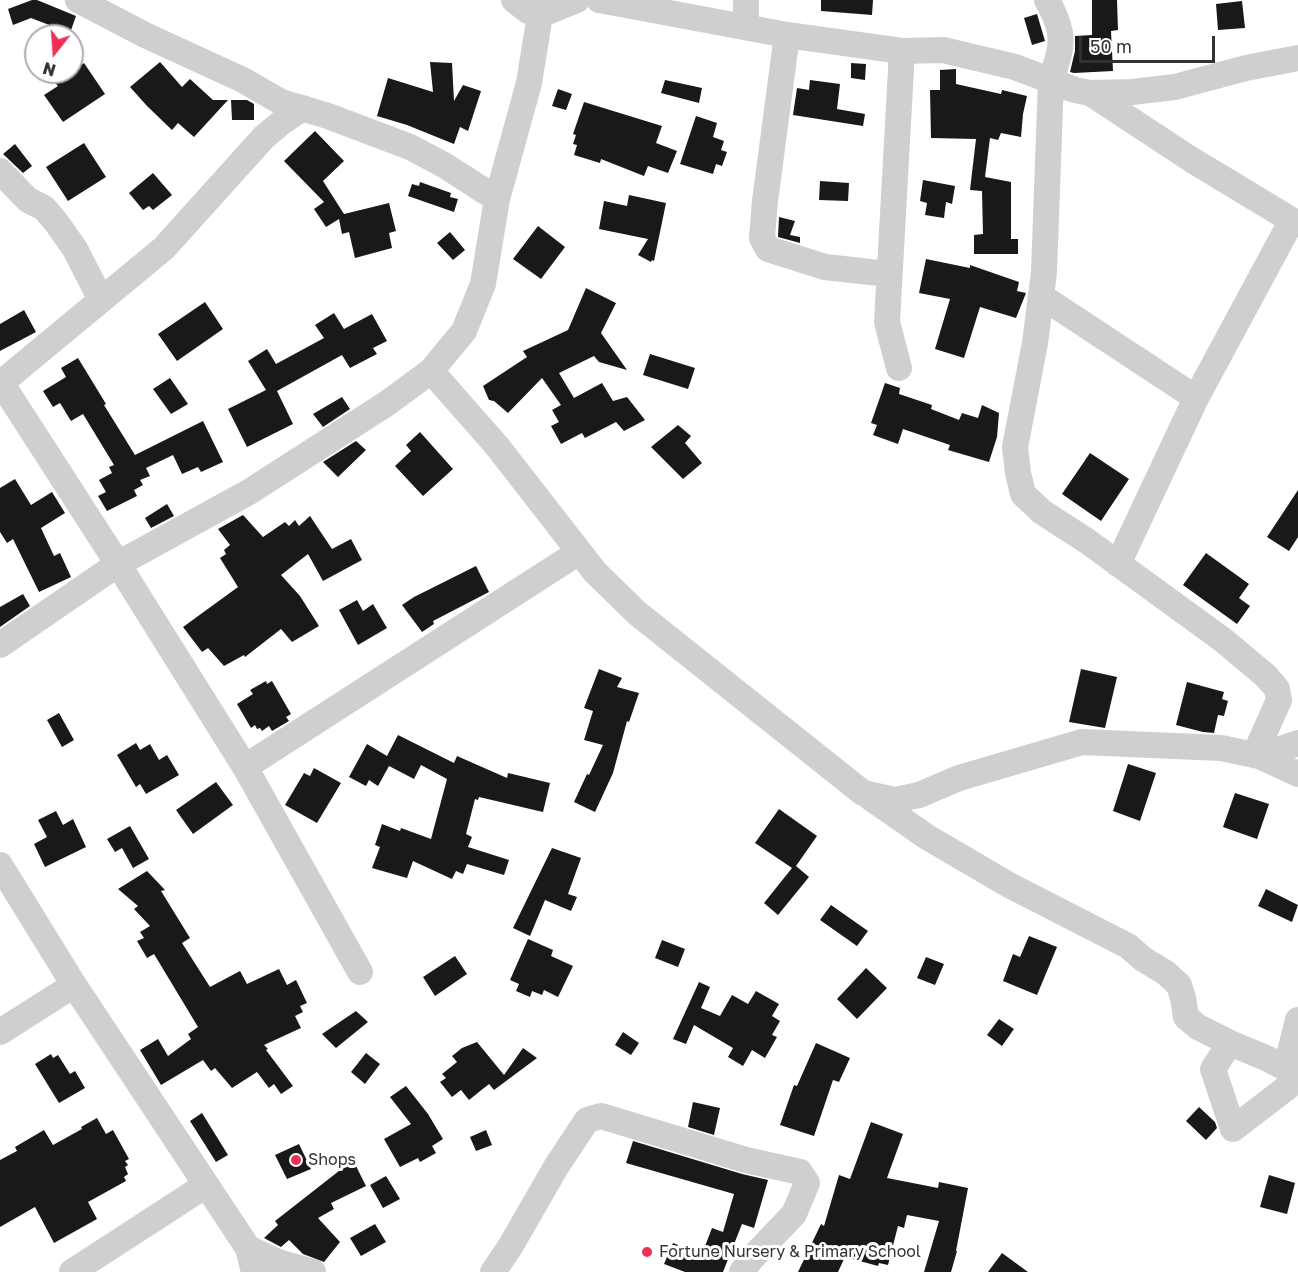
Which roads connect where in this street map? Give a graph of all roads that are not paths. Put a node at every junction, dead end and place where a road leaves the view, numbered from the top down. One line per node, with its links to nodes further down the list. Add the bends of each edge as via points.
1 (78, 0): 14 (street, via 281,102)
2 (514, 0): 7 (street, via 528,11)
3 (577, 0): 7 (street)
4 (599, 0): 8 (street)
5 (746, 0): 8 (street)
6 (1047, 0): 12 (street, via 1062,35)
7 (543, 7): 16 (street, via 529,83)
8 (746, 26): 9 (street)
9 (787, 35): 10 (street); 18 (street, via 762,238 768,249 825,267)
10 (902, 51): 12 (street, via 943,50 1015,67); 18 (street)
11 (1298, 58): 13 (street, via 1175,87)
12 (1051, 81): 13 (street); 19 (street)
13 (1090, 93): 17 (street)
14 (303, 108): 16 (street, via 410,147); 20 (street, via 264,137 164,248)
15 (0, 171): 20 (street, via 56,222)
16 (497, 199): 22 (street, via 483,284 464,331)
17 (1295, 222): 24 (street)
18 (888, 274): 21 (street, via 886,322)
19 (1041, 296): 24 (street); 27 (street, via 1015,447 1023,494 1042,512)
20 (101, 300): 23 (street)
21 (899, 368)
22 (431, 370): 25 (street, via 497,446); 26 (street, via 386,404 249,492)
23 (1, 382): 26 (street)
24 (1196, 398): 27 (street)
25 (579, 552): 31 (street); 33 (street, via 637,612)
26 (118, 564): 28 (street); 31 (street)
27 (1118, 564): 30 (street, via 1223,640 1276,689 1280,699 1259,745)
28 (0, 645)
29 (1298, 743): 30 (street)
30 (1258, 756): 32 (street); 33 (street, via 1221,748 1082,742 959,778 919,795 896,800)
31 (245, 767): 35 (street)
32 (1298, 774)
33 (863, 793): 39 (street, via 927,837 1009,885 1128,946 1179,985 1186,1017)
34 (0, 865): 36 (street)
35 (360, 972)
36 (74, 985): 38 (street); 41 (street)
37 (1298, 1020): 40 (street, via 1289,1056)
38 (0, 1032)
39 (1230, 1043): 40 (street); 40 (street, via 1213,1070 1233,1129)
40 (1298, 1074)
41 (206, 1185): 42 (street); 43 (street)
42 (251, 1260): 44 (street, via 278,1262)
43 (72, 1272)
44 (313, 1272)
45 (493, 1272): 46 (street, via 587,1120 601,1116 746,1160 800,1172 807,1183 794,1214)
46 (742, 1272)

